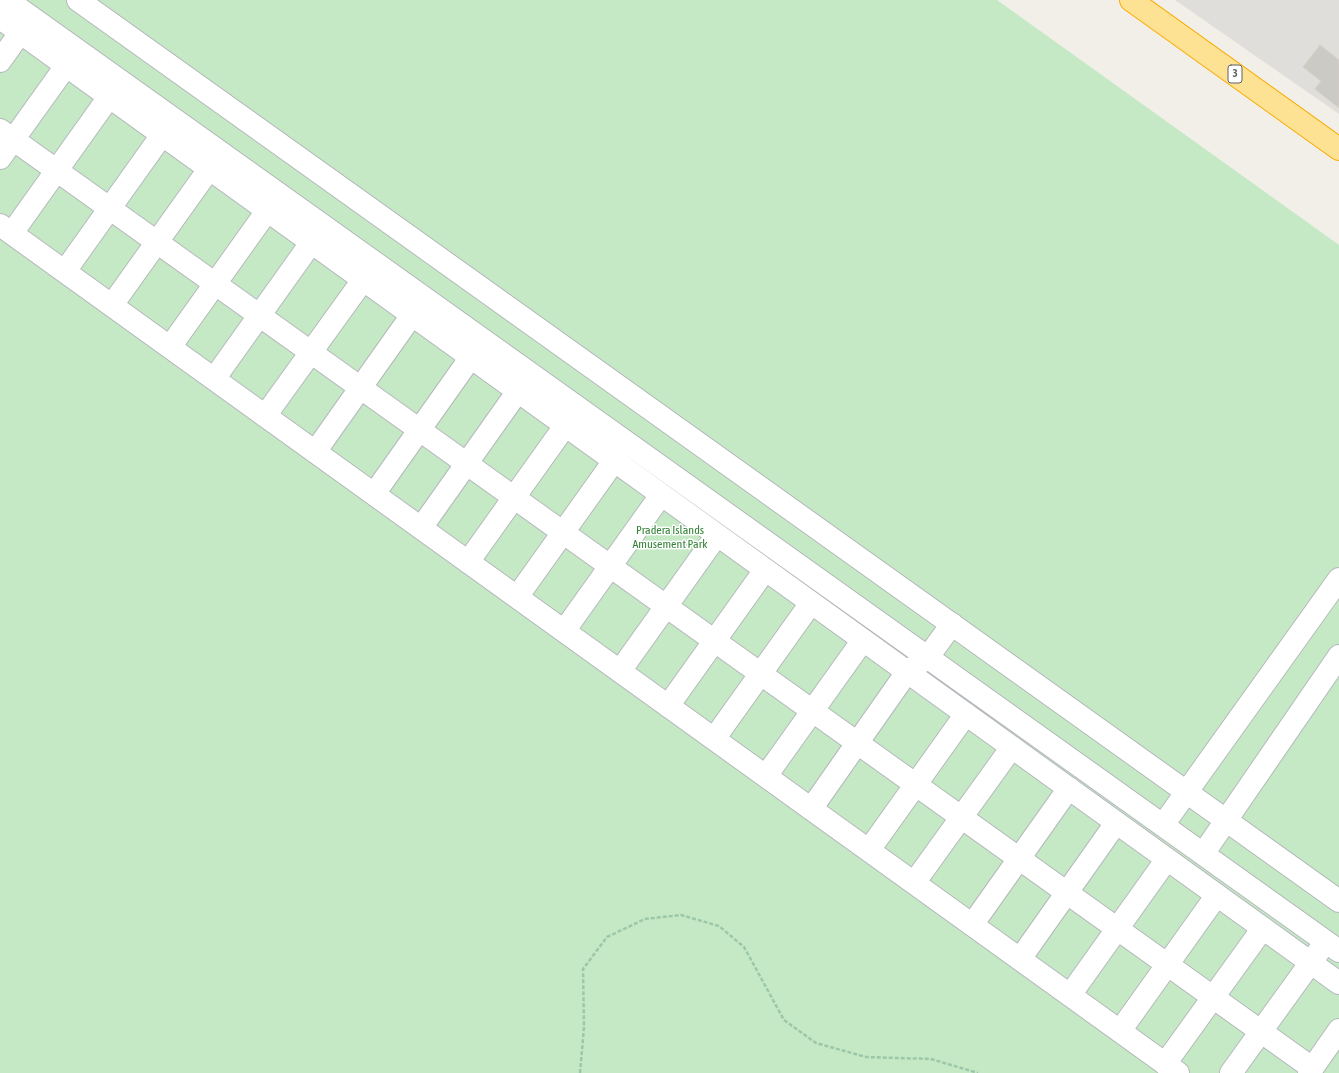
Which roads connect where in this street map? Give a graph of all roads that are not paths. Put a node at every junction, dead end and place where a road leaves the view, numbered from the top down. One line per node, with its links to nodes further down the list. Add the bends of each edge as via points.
1 (7, 0): 13 (lane)
2 (78, 0): 51 (lane)
3 (1131, 0): 11 (highway, 3)
4 (0, 18): 5 (lane)
5 (20, 33): 6 (lane); 7 (lane)
6 (0, 61)
7 (66, 66): 8 (lane); 9 (lane)
8 (109, 97): 10 (lane); 14 (lane)
9 (7, 134): 12 (lane); 14 (lane)
10 (162, 135): 13 (lane); 15 (lane)
11 (1337, 144)
12 (0, 158)
13 (214, 161): 16 (lane); 18 (lane); 56 (lane)
14 (57, 170): 15 (lane); 17 (lane)
15 (110, 208): 18 (lane); 20 (lane)
16 (267, 211): 19 (lane); 22 (lane)
17 (6, 229): 20 (lane)
18 (156, 241): 22 (lane); 23 (lane)
19 (311, 243): 21 (lane); 24 (lane)
20 (65, 271): 23 (lane)
21 (363, 280): 25 (lane); 27 (lane)
22 (215, 283): 24 (lane); 26 (lane)
23 (112, 305): 26 (lane)
24 (260, 315): 27 (lane); 29 (lane)
25 (412, 315): 28 (lane); 30 (lane)
26 (170, 347): 29 (lane)
27 (311, 352): 30 (lane); 32 (lane)
28 (471, 357): 31 (lane); 34 (lane)
29 (214, 379): 32 (lane)
30 (361, 387): 34 (lane); 35 (lane)
31 (518, 391): 33 (lane); 37 (lane)
32 (265, 416): 35 (lane)
33 (565, 426): 36 (lane); 40 (lane)
34 (419, 429): 37 (lane); 38 (lane)
35 (315, 452): 38 (lane)
36 (614, 461): 39 (lane); 42 (lane)
37 (467, 463): 40 (lane); 41 (lane)
38 (374, 494): 41 (lane)
39 (662, 495): 43 (lane); 45 (lane)
40 (514, 497): 42 (lane); 44 (lane)
41 (421, 528): 44 (lane)
42 (563, 532): 45 (lane); 48 (lane)
43 (717, 535): 46 (lane); 50 (lane)
44 (468, 562): 48 (lane)
45 (611, 566): 50 (lane); 52 (lane)
46 (765, 570): 49 (lane); 53 (lane)
47 (1339, 579): 69 (lane)
48 (517, 597): 52 (lane)
49 (811, 603): 54 (lane); 59 (lane)
50 (667, 606): 53 (lane); 57 (lane)
51 (952, 624): 56 (lane); 69 (lane)
52 (564, 631): 57 (lane)
53 (715, 640): 59 (lane); 60 (lane)
54 (863, 640): 58 (lane); 61 (lane)
55 (1339, 656): 72 (lane)
56 (928, 657): 58 (lane); 74 (lane)
57 (620, 672): 60 (lane)
58 (907, 672): 62 (lane); 64 (lane)
59 (761, 673): 61 (lane); 63 (lane)
60 (668, 706): 63 (lane)
61 (813, 711): 64 (lane); 66 (lane)
62 (966, 714): 65 (lane); 67 (lane)
63 (714, 739): 66 (lane)
64 (857, 742): 67 (lane); 70 (lane)
65 (1012, 747): 68 (lane); 71 (lane)
66 (766, 776): 70 (lane)
67 (915, 784): 71 (lane); 75 (lane)
68 (1069, 788): 73 (lane); 77 (lane)
69 (1186, 792): 72 (lane); 74 (lane)
70 (811, 809): 75 (lane)
71 (962, 817): 77 (lane); 79 (lane)
72 (1226, 820): 76 (lane); 82 (lane)
73 (1116, 822): 78 (lane); 80 (lane)
74 (1163, 825): 76 (lane)
75 (869, 850): 79 (lane)
76 (1203, 854): 86 (lane)
77 (1019, 858): 80 (lane); 83 (lane)
78 (1166, 859): 81 (lane); 84 (lane)
79 (914, 883): 83 (lane)
80 (1067, 892): 84 (lane); 87 (lane)
81 (1217, 895): 85 (lane); 89 (lane)
82 (1339, 901)
83 (972, 925): 87 (lane)
84 (1117, 928): 89 (lane); 91 (lane)
85 (1262, 928): 88 (lane); 92 (lane)
86 (1333, 946): 88 (lane)
87 (1020, 959): 91 (lane)
88 (1310, 962): 90 (lane); 95 (lane)
89 (1168, 964): 92 (lane); 94 (lane)
90 (1339, 983)
91 (1070, 995): 94 (lane)
92 (1213, 997): 95 (lane); 96 (lane)
93 (1339, 1030): 97 (lane)
94 (1120, 1031): 96 (lane)
95 (1261, 1031): 97 (lane); 98 (lane)
96 (1172, 1069)
97 (1310, 1071)
98 (1231, 1073)

